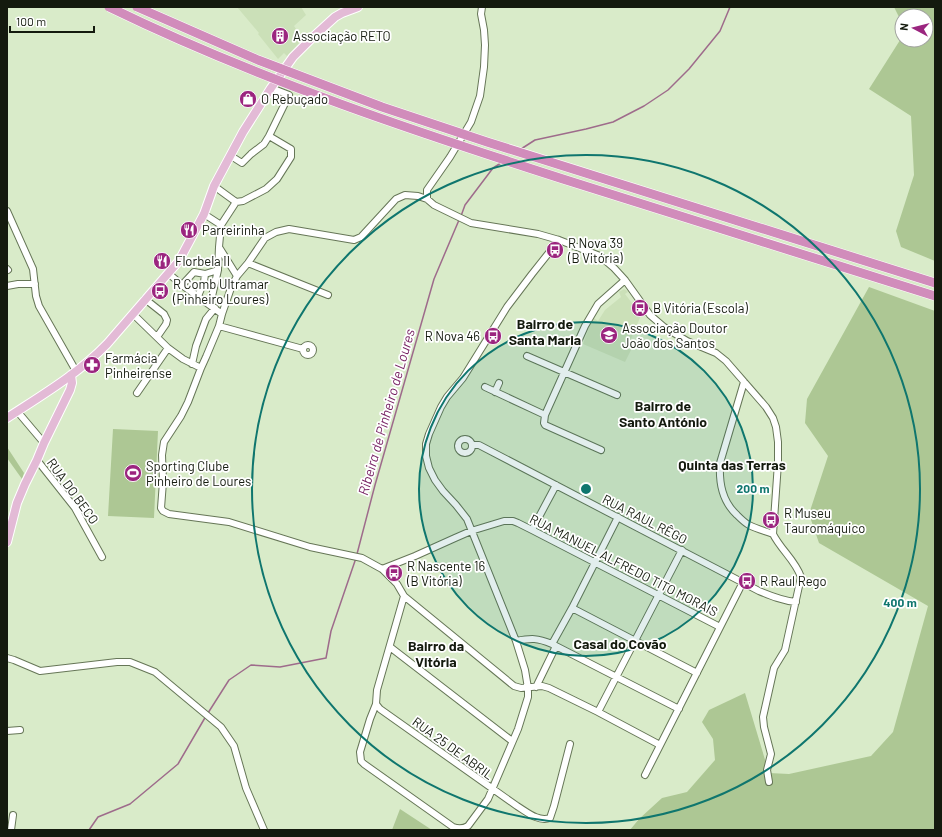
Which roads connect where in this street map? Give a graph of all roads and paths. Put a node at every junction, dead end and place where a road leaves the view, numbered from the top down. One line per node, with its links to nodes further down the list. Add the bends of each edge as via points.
1 (109, 7): 32 (highway, bridge, via 251,70 375,117 505,161)
2 (137, 7): 26 (highway, bridge, via 258,60 382,107)
3 (358, 7): 5 (main road)
4 (478, 7): 6 (street)
5 (341, 9): 7 (main road, via 293,57)
6 (482, 10): 11 (street, via 485,45 480,96 471,122 427,190)
7 (271, 88): 8 (street, via 289,95); 9 (main road)
8 (269, 136): 9 (street, via 264,144 242,163); 12 (street, via 291,149 291,157 277,179 266,188)
9 (230, 156): 10 (main road)
10 (214, 186): 12 (street); 14 (main road)
11 (427, 200): 18 (street, via 471,223); 20 (street, via 405,195 396,200 354,240 289,229 276,232 265,238)
12 (236, 202): 16 (street)
13 (7, 211): 15 (street)
14 (204, 214): 16 (street); 22 (main road, via 180,259)
15 (14, 225): 17 (street); 27 (street, via 33,269)
16 (221, 226): 19 (street)
17 (7, 228)
18 (559, 240): 25 (street, via 600,256); 62 (street, via 507,307 463,378 447,397 426,444 426,456 435,480 467,519)
19 (219, 247): 21 (street); 24 (street)
20 (248, 263): 24 (street); 30 (street)
21 (218, 271): 23 (street); 34 (street)
22 (168, 273): 28 (street); 33 (main road)
23 (205, 274): 28 (street, via 194,272); 31 (street)
24 (237, 276): 36 (street)
25 (625, 280): 44 (street, via 598,304); 46 (street, via 650,315 664,327 687,341 716,353)
26 (935, 283)
27 (35, 284): 29 (street); 45 (street, via 39,306)
28 (182, 285): 31 (street)
29 (7, 286)
30 (328, 295)
31 (198, 296): 34 (street)
32 (935, 296)
33 (145, 299): 35 (main road); 38 (street, via 164,314 167,320)
34 (213, 307): 36 (street); 42 (street, via 196,346)
35 (133, 314): 38 (street); 45 (main road, via 96,355)
36 (222, 314): 37 (street)
37 (219, 326): 40 (street); 43 (street)
38 (157, 338): 39 (street)
39 (168, 348): 42 (street); 49 (street)
40 (303, 349)
41 (528, 356): 44 (street)
42 (192, 364): 43 (street)
43 (200, 368): 68 (street, via 184,409 164,442 161,508 163,511 229,522 310,546 362,558)
44 (564, 372): 51 (street); 53 (street)
45 (73, 373): 52 (main road); 55 (main road, via 70,390)
46 (744, 382): 63 (street, via 766,407 776,427 778,463); 63 (street, via 720,463 721,488 729,506 740,518 749,525)
47 (499, 383): 50 (street)
48 (485, 387): 50 (street)
49 (138, 392)
50 (495, 392): 53 (street)
51 (617, 395)
52 (17, 411): 54 (main road); 55 (street)
53 (545, 415): 57 (street, via 545,425)
54 (7, 418)
55 (44, 443): 58 (main road)
56 (472, 445): 59 (street, RUA RAUL RÊGO, via 479,445)
57 (601, 450)
58 (37, 460): 64 (main road, via 17,503); 66 (street, RUA DO BECO, via 75,508)
59 (556, 485): 60 (street, RUA RAUL RÊGO); 61 (street)
60 (618, 517): 65 (street, RUA RAUL RÊGO); 67 (street)
61 (532, 530): 62 (street, RUA MANUEL ALFREDO TITO MORAIS, via 512,521 504,521); 67 (street, RUA MANUEL ALFREDO TITO MORAIS)
62 (471, 531): 68 (street, RUA MANUEL ALFREDO TITO MORAIS); 76 (street)
63 (773, 534): 72 (street, via 800,573)
64 (7, 542)
65 (682, 550): 69 (street, RUA RAUL RÊGO); 71 (street)
66 (102, 556)
67 (595, 562): 71 (street, RUA MANUEL ALFREDO TITO MORAIS); 73 (street)
68 (382, 568): 70 (street)
69 (743, 582): 72 (street, RUA RAUL RÊGO, via 759,591); 74 (street)
70 (404, 596): 78 (street); 83 (street, via 514,686)
71 (658, 596): 74 (street, RUA MANUEL ALFREDO TITO MORAIS); 75 (street)
72 (796, 602): 93 (street, via 785,650 774,668 763,717 771,754 767,770)
73 (572, 608): 75 (street); 77 (street)
74 (720, 627): 80 (street)
75 (634, 640): 80 (street); 81 (street)
76 (516, 642): 77 (street, via 540,639); 83 (street)
77 (554, 645): 81 (street); 82 (street)
78 (390, 647): 84 (street, via 377,690); 89 (street)
79 (7, 658): 97 (street, via 40,671 130,662 154,672 221,727 234,746 246,788)
80 (697, 673): 85 (street)
81 (615, 677): 85 (street); 86 (street)
82 (536, 687): 83 (street); 86 (street, via 549,688)
83 (528, 688): 89 (street, via 526,706)
84 (376, 704): 94 (street, RUA 25 DE ABRIL); 94 (street, via 360,752 364,764 456,828 464,829 468,826 488,799)
85 (678, 709): 91 (street)
86 (598, 712): 91 (street)
87 (20, 730): 88 (street)
88 (7, 731)
89 (512, 741): 94 (street)
90 (570, 744): 94 (street, RUA 25 DE ABRIL, via 550,818 535,818)
91 (660, 745): 92 (street)
92 (645, 775)
93 (769, 782)
94 (492, 789)
95 (14, 815): 96 (street)
96 (11, 830)
97 (264, 830)

